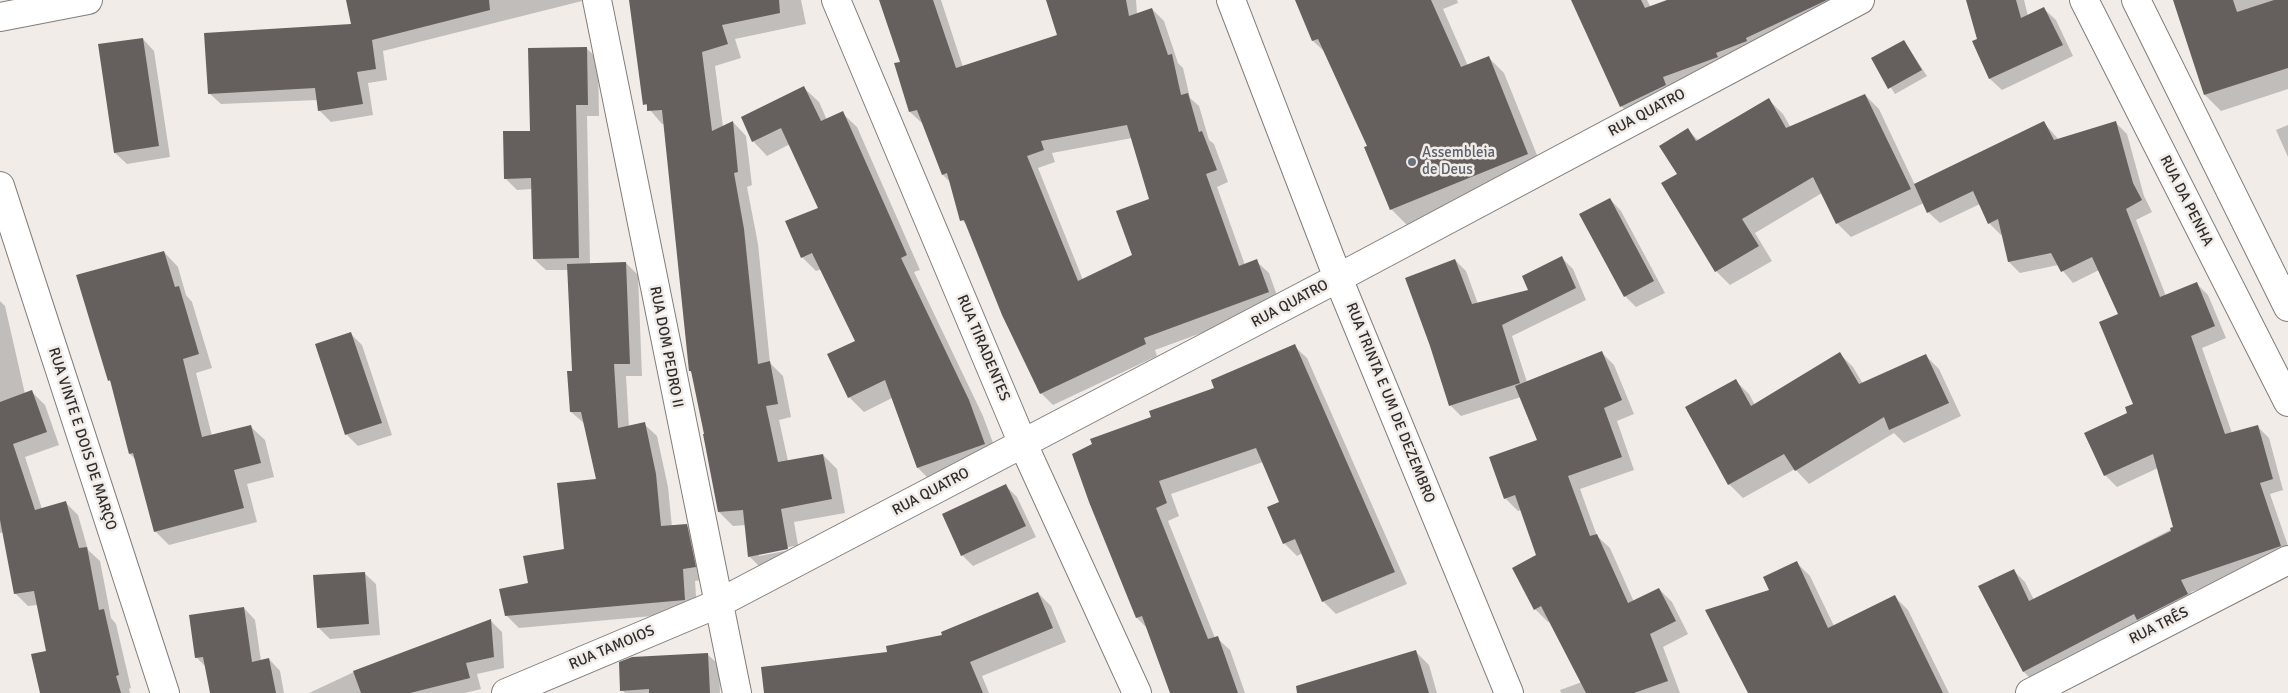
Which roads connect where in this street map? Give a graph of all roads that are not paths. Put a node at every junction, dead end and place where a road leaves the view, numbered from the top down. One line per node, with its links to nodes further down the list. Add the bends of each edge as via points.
1 (88, 0): 8 (street)
2 (597, 0): 15 (street, RUA DOM PEDRO II)
3 (836, 0): 13 (street, RUA TIRADENTES)
4 (1231, 0): 10 (street, RUA TRINTA E UM DE DEZEMBRO)
5 (1860, 0): 10 (street, RUA QUATRO)
6 (2084, 0): 12 (street, RUA DA PENHA)
7 (2136, 0): 11 (street)
8 (0, 17)
9 (0, 186): 16 (street, RUA VINTE E DOIS DE MARÇO)
10 (1338, 278): 13 (street, RUA QUATRO); 20 (street, RUA TRINTA E UM DE DEZEMBRO)
11 (2288, 308)
12 (2288, 402)
13 (1023, 444): 15 (street, RUA QUATRO); 19 (street, RUA TIRADENTES)
14 (2288, 560): 21 (street, RUA TRÊS)
15 (717, 604): 17 (street, RUA TAMOIOS); 18 (street, RUA DOM PEDRO II)
16 (165, 693)
17 (506, 693)
18 (736, 693)
19 (1137, 693)
20 (1509, 693)
21 (2030, 693)

